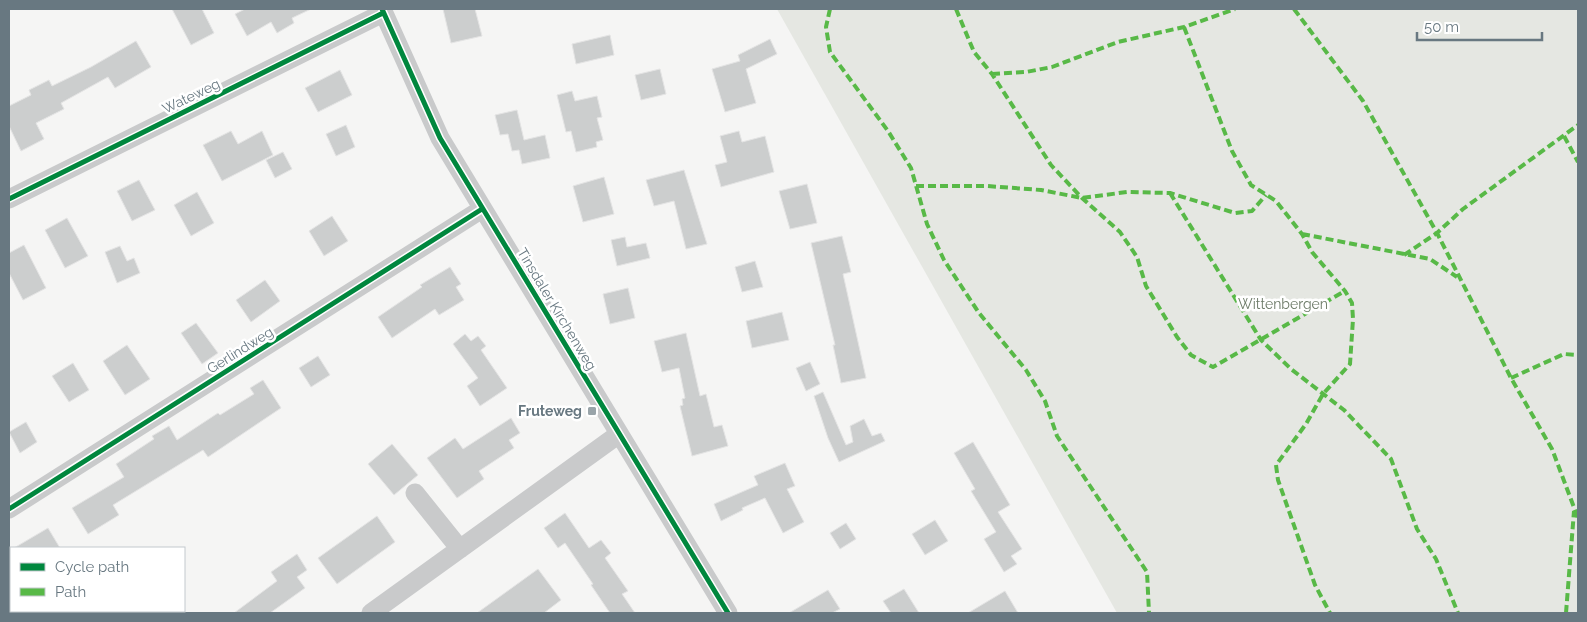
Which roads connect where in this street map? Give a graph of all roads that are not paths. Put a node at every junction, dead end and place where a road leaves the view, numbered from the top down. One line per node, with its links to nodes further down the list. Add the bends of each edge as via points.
1 (383, 11): 2 (street, Wateweg); 3 (street, Tinsdaler Kirchenweg, via 440,138)
2 (9, 199)
3 (482, 209): 4 (street, Tinsdaler Kirchenweg); 6 (street, Gerlindweg)
4 (619, 434): 7 (street); 9 (street, Tinsdaler Kirchenweg)
5 (415, 493): 7 (street)
6 (9, 509)
7 (460, 549): 8 (street)
8 (370, 613)
9 (728, 613)

